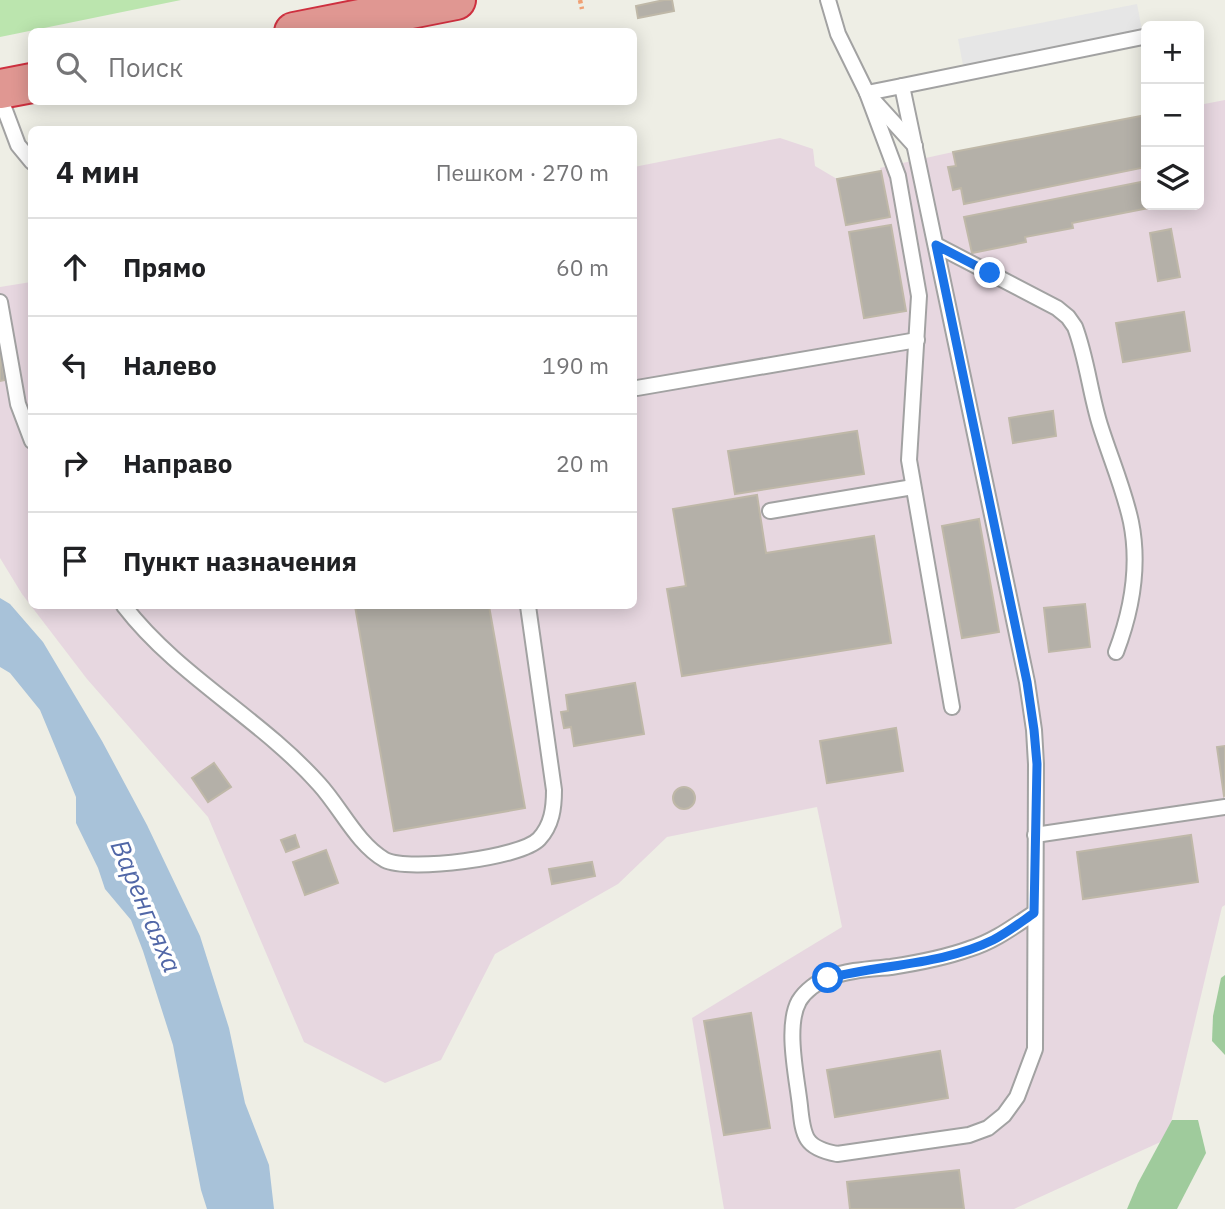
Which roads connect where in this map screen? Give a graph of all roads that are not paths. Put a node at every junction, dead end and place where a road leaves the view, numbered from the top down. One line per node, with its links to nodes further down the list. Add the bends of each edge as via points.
1 (456, 0): 3 (highway)
2 (828, 0): 8 (lane, via 838,34)
3 (314, 28)
4 (1141, 37): 6 (lane)
5 (28, 84): 7 (highway)
6 (902, 86): 8 (lane); 10 (lane)
7 (0, 89)
8 (867, 93): 10 (lane); 14 (lane, via 898,176 919,296)
9 (0, 97): 11 (lane, via 18,145)
10 (916, 147): 12 (lane)
11 (28, 157)
12 (936, 245): 21 (lane, via 1057,308 1075,327 1135,547 1133,593); 24 (lane, via 1027,682 1037,764)
13 (0, 302): 16 (lane)
14 (918, 340): 15 (lane); 17 (lane, via 909,460)
15 (637, 388)
16 (28, 430)
17 (913, 487): 18 (lane); 22 (lane)
18 (770, 511)
19 (126, 609): 20 (lane, via 163,650 287,752 369,846 398,864 424,866 519,852 537,841 548,826 554,790)
20 (528, 609)
21 (1116, 652)
22 (952, 707)
23 (1225, 807): 24 (lane)
24 (1035, 835): 25 (lane)
25 (1034, 913): 25 (lane, via 1035,1049 1017,1097 1004,1115 970,1136 864,1150 837,1153 819,1150 807,1141 793,1043 793,1021 807,991 828,978 970,949 995,939)

